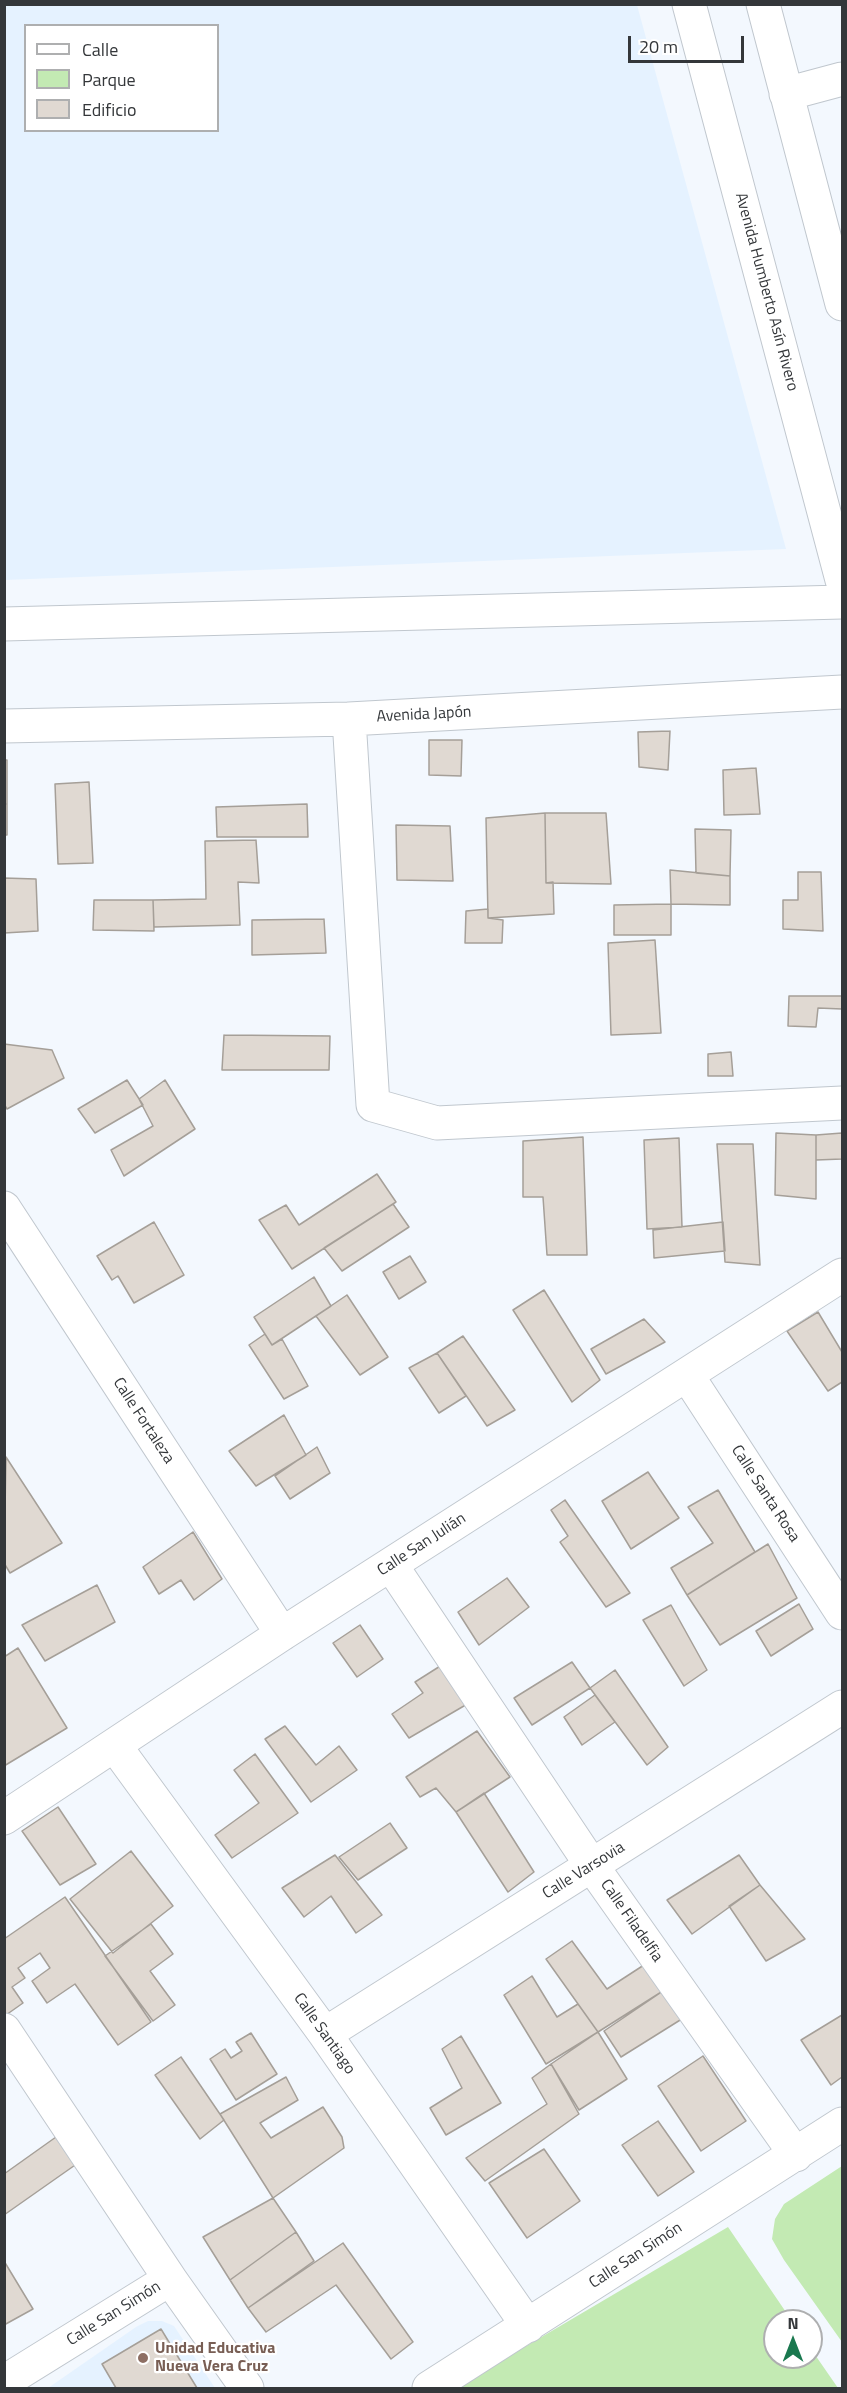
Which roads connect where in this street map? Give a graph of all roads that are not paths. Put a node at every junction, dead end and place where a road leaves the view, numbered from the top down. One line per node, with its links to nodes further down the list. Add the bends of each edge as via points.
1 (689, 4): 6 (street, Avenida Humberto Asín Rivero)
2 (763, 4): 4 (street)
3 (843, 79): 4 (street)
4 (786, 94): 5 (street)
5 (843, 304)
6 (843, 580)
7 (843, 602): 8 (street)
8 (4, 624)
9 (843, 692): 10 (street, Avenida Japón)
10 (349, 719): 11 (street, Avenida Japón); 12 (street, via 373,1106 437,1123)
11 (4, 726)
12 (843, 1103)
13 (4, 1208): 18 (street, Calle Fortaleza)
14 (843, 1275): 15 (street, Calle San Julián)
15 (687, 1375): 16 (street, Calle San Julián); 17 (street, Calle Santa Rosa)
16 (391, 1565): 18 (street, Calle San Julián); 22 (street, Calle Filadelfia)
17 (843, 1613)
18 (282, 1634): 20 (street, Calle San Julián)
19 (843, 1707): 22 (street, Calle Varsovia)
20 (115, 1746): 21 (street, Calle San Julián); 24 (street, Calle Santiago)
21 (4, 1818)
22 (592, 1866): 24 (street, Calle Varsovia); 26 (street, Calle Filadelfia)
23 (4, 2030): 27 (street)
24 (325, 2034): 28 (street, Calle Santiago)
25 (843, 2124): 26 (street, Calle San Simón)
26 (796, 2155): 28 (street, Calle San Simón)
27 (170, 2279): 29 (street, Calle San Simón); 30 (street, Calle San Simón)
28 (528, 2326): 31 (street, Calle San Simón)
29 (4, 2382)
30 (248, 2388)
31 (429, 2388)

